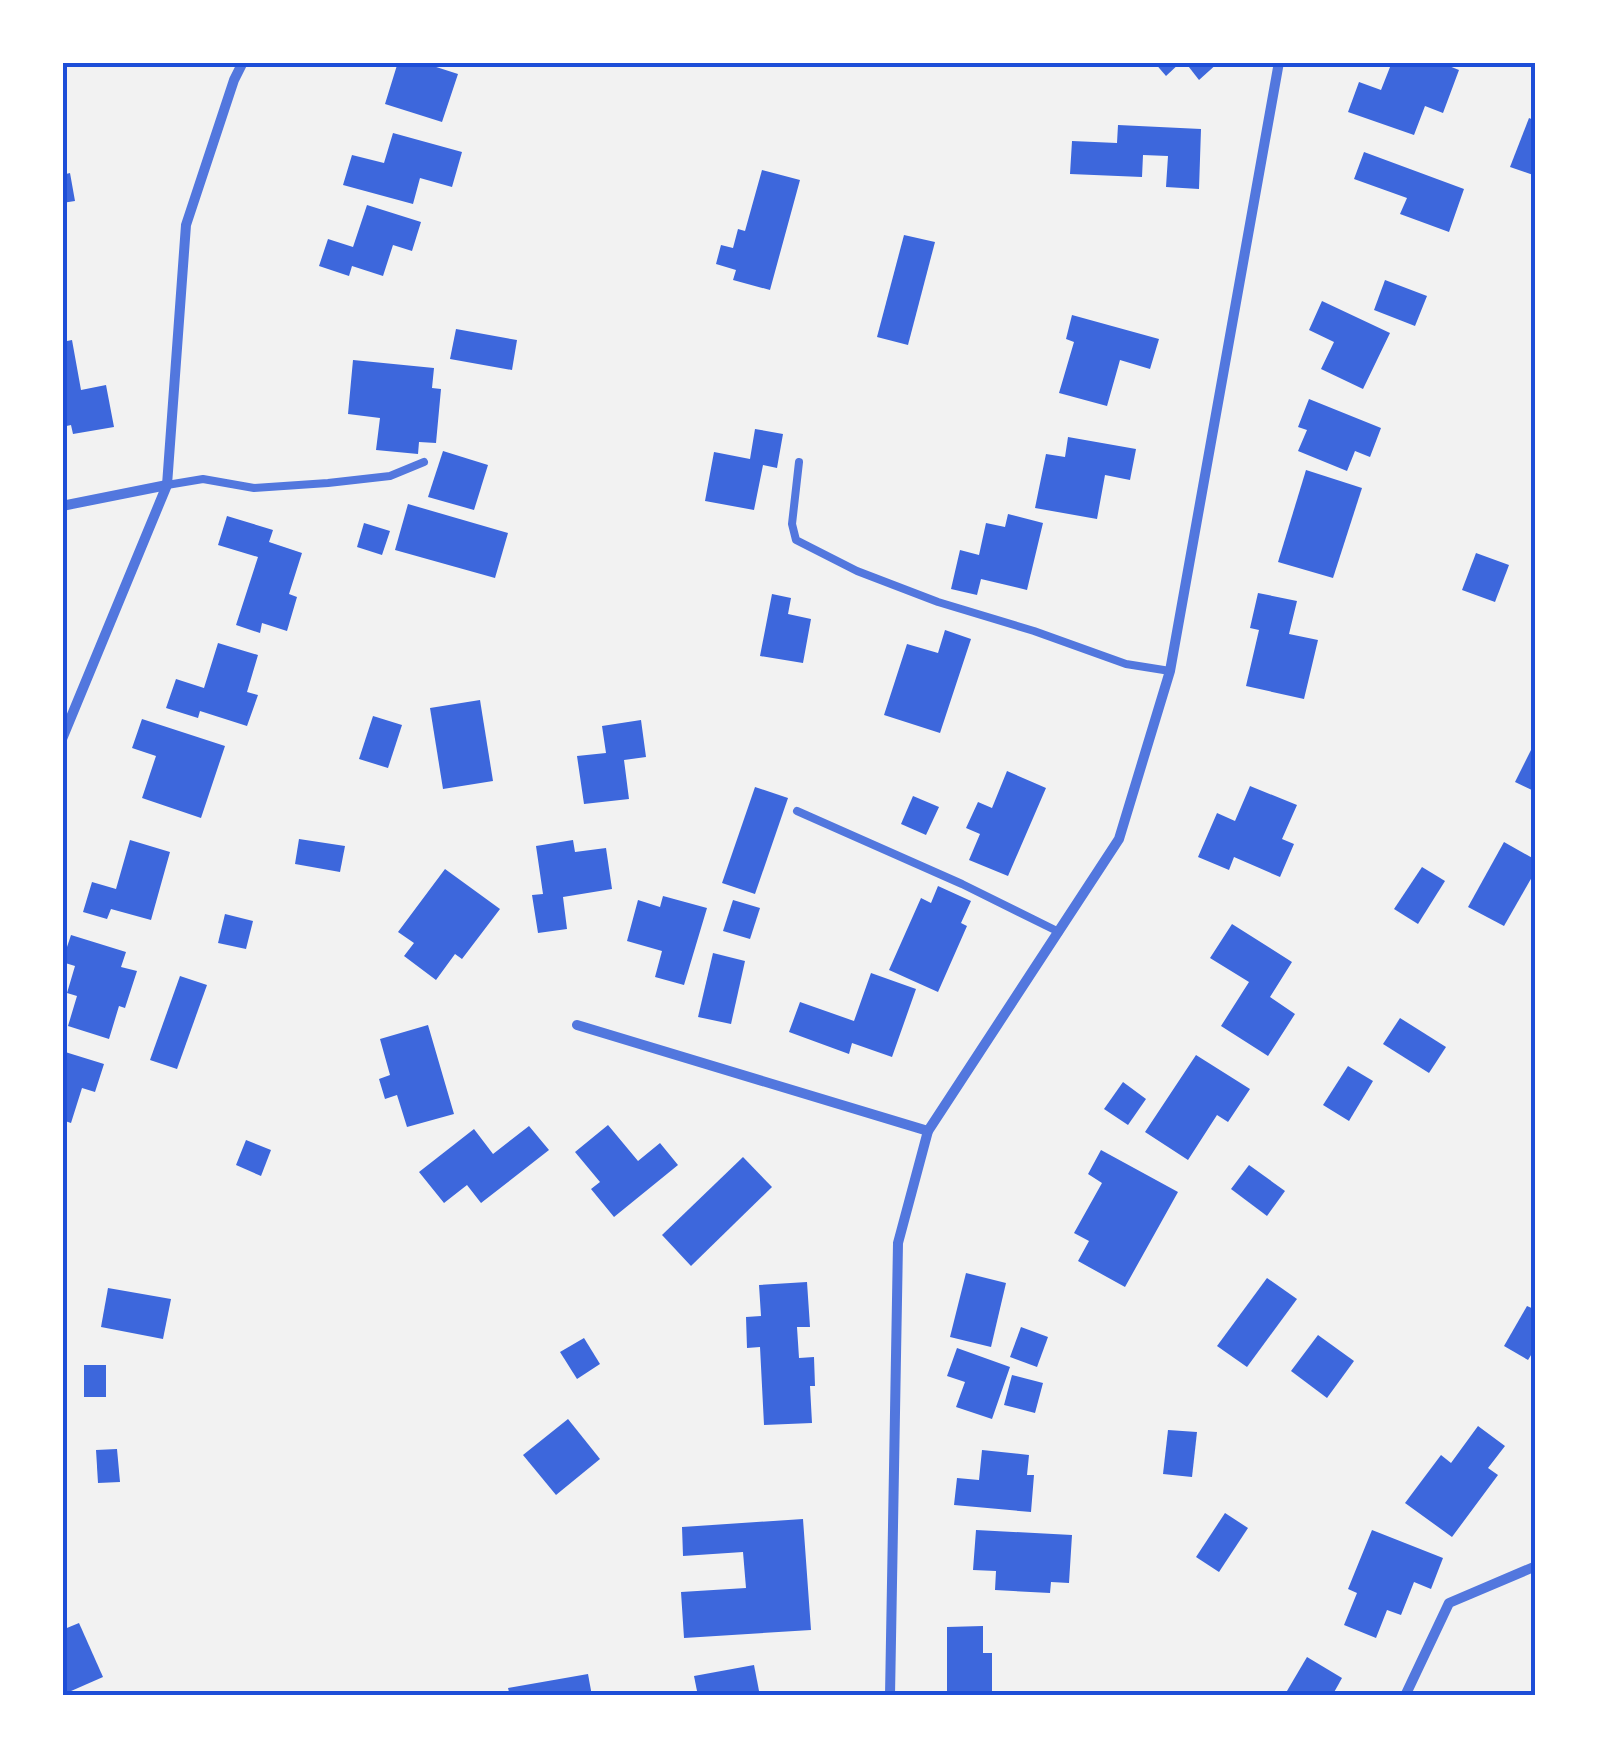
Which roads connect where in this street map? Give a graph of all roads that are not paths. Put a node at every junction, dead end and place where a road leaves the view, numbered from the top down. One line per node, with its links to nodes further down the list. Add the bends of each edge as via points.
1 (243, 62): 5 (street, via 186,225)
2 (1280, 62): 7 (street)
3 (424, 462): 5 (lane, via 390,476 328,483 254,488 203,478)
4 (799, 462): 7 (lane, via 796,540 938,602 1126,664)
5 (167, 485): 6 (street); 8 (street)
6 (62, 506)
7 (1170, 670): 10 (street, via 1119,839)
8 (62, 738)
9 (797, 811): 10 (lane)
10 (1058, 932): 12 (street)
11 (577, 1025): 12 (street)
12 (928, 1132): 14 (street, via 898,1243)
13 (1536, 1566): 15 (street, via 1449,1602)
14 (890, 1696)
15 (1405, 1696)

